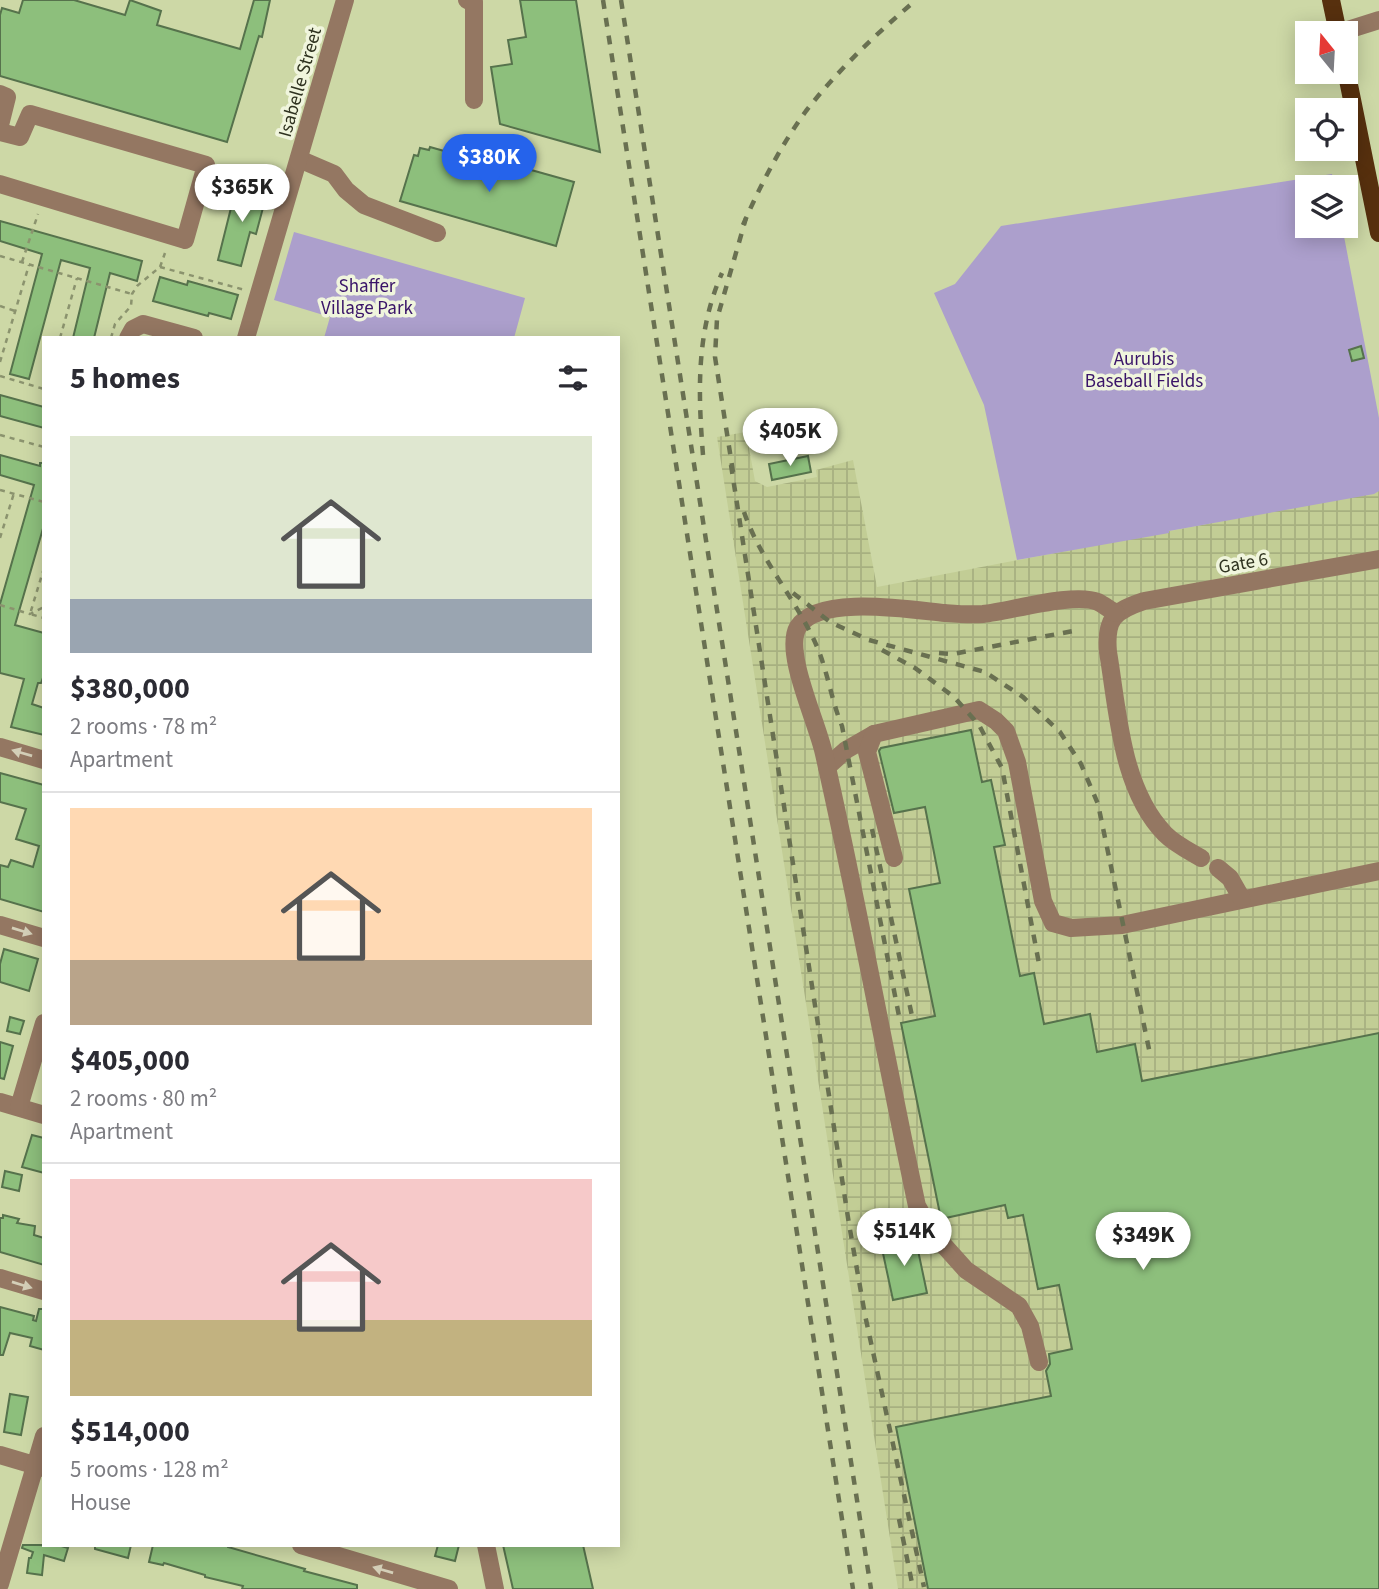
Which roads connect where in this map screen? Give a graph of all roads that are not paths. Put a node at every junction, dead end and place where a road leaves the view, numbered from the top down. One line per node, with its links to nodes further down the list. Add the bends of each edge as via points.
1 (345, 0): 12 (street, Isabelle Street)
2 (467, 0): 9 (street, via 474,2)
3 (1331, 0): 5 (main road)
4 (1379, 20): 6 (street)
5 (1335, 21)
6 (1358, 27)
7 (1349, 84): 14 (main road)
8 (0, 94): 10 (street, via 7,97)
9 (474, 100)
10 (0, 125)
11 (0, 132): 13 (street, via 20,137 30,114 206,165 185,240)
12 (299, 159): 15 (street, via 334,174 364,205); 19 (street, Isabelle Street)
13 (0, 184)
14 (1376, 198): 16 (main road)
15 (437, 233)
16 (1379, 233)
17 (134, 332): 18 (street, via 147,324)
18 (187, 336)
19 (247, 336)
20 (1379, 559): 21 (street, Gate 6, via 1144,601)
21 (1116, 613): 25 (street, via 1098,602 1076,600 982,614 862,606 816,612 797,628 793,649); 27 (street, via 1109,628 1108,652 1132,777 1154,821 1167,836)
22 (874, 734): 25 (street); 26 (street, via 867,752); 30 (street, via 979,710 1006,731 1017,762 1043,901 1053,923 1070,928 1122,925)
23 (0, 747): 24 (street, one-way to 23)
24 (42, 759)
25 (827, 767): 39 (street, via 917,1206 931,1231 966,1270 1018,1306 1030,1326)
26 (894, 858)
27 (1201, 858)
28 (1218, 868): 30 (street)
29 (1379, 871): 30 (street)
30 (1242, 899)
31 (0, 925): 32 (street, one-way to 32)
32 (42, 937)
33 (42, 1030): 35 (street)
34 (0, 1102): 35 (street)
35 (19, 1107): 36 (street)
36 (42, 1114)
37 (0, 1278): 38 (street, one-way to 38)
38 (42, 1290)
39 (1039, 1362)
40 (42, 1448): 42 (street)
41 (0, 1455): 42 (street)
42 (39, 1467): 45 (street)
43 (307, 1547): 46 (street, one-way to 43)
44 (486, 1547): 47 (street)
45 (0, 1584)
46 (449, 1589)
47 (495, 1589)

